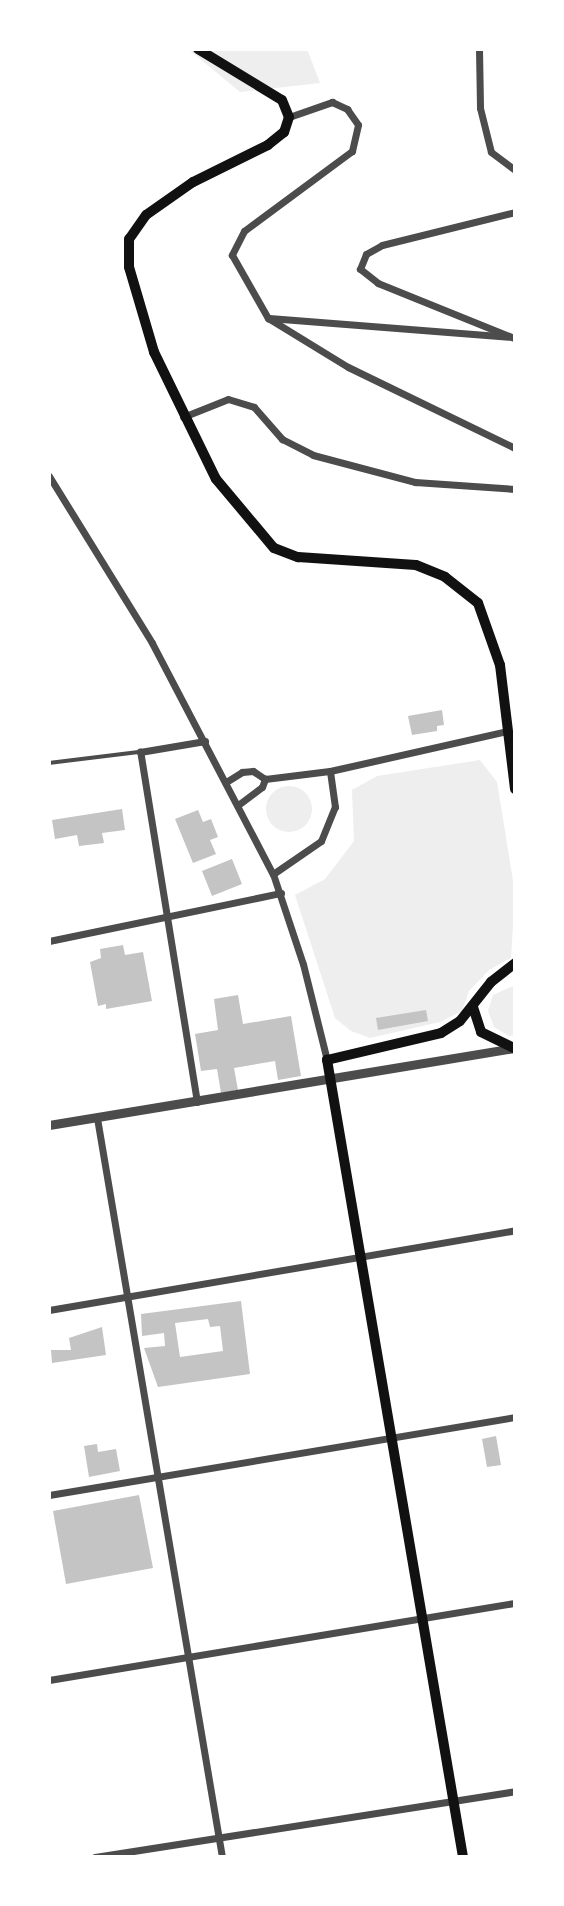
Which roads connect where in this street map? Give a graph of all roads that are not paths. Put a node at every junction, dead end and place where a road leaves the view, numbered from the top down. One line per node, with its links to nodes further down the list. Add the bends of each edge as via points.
1 (198, 49): 3 (main road, via 282,100)
2 (479, 49): 4 (street, via 480,108 491,152)
3 (289, 117): 6 (street, via 332,102 347,109 358,125 352,151 244,232 232,255); 8 (main road, via 284,132 268,145 193,182 146,215 129,239 134,289 154,352)
4 (515, 170)
5 (515, 212): 7 (street, via 382,245 366,254 360,269 378,283)
6 (268, 317): 7 (street); 9 (street, via 360,373)
7 (514, 337)
8 (183, 417): 11 (street, via 228,398 254,407 282,439 313,455 415,482); 12 (main road, via 216,479 274,548 298,556 416,565 463,588 490,627)
9 (515, 447)
10 (49, 477): 13 (street, via 152,643)
11 (515, 489)
12 (511, 730): 16 (street); 19 (main road)
13 (205, 741): 14 (street); 18 (street)
14 (141, 752): 15 (lane); 23 (street)
15 (49, 763)
16 (330, 771): 17 (street); 21 (street, via 335,807 321,841)
17 (265, 779): 18 (street, via 253,771); 20 (street, via 262,787)
18 (226, 782): 20 (street)
19 (515, 789)
20 (238, 804): 21 (street)
21 (272, 874): 22 (street)
22 (281, 893): 23 (street); 29 (street)
23 (169, 916): 24 (street); 31 (street)
24 (49, 941)
25 (515, 963): 26 (main road)
26 (510, 972): 27 (main road)
27 (472, 1007): 28 (main road, via 481,1032); 29 (main road, via 441,1032)
28 (514, 1048): 30 (street)
29 (327, 1060): 30 (main road)
30 (330, 1080): 31 (street); 35 (main road)
31 (197, 1102): 32 (street)
32 (97, 1118): 33 (street); 36 (street)
33 (49, 1125)
34 (515, 1230): 35 (street)
35 (361, 1256): 36 (street); 39 (main road)
36 (127, 1296): 37 (street); 40 (street)
37 (49, 1310)
38 (515, 1417): 39 (street)
39 (391, 1438): 40 (street); 43 (main road)
40 (157, 1476): 41 (street); 44 (street)
41 (49, 1495)
42 (515, 1603): 43 (street)
43 (420, 1619): 44 (street); 47 (main road)
44 (188, 1657): 45 (street); 48 (street)
45 (49, 1680)
46 (515, 1791): 47 (street)
47 (453, 1800): 48 (street); 51 (main road)
48 (218, 1839): 49 (street); 50 (street)
49 (95, 1857)
50 (222, 1857)
51 (463, 1857)

